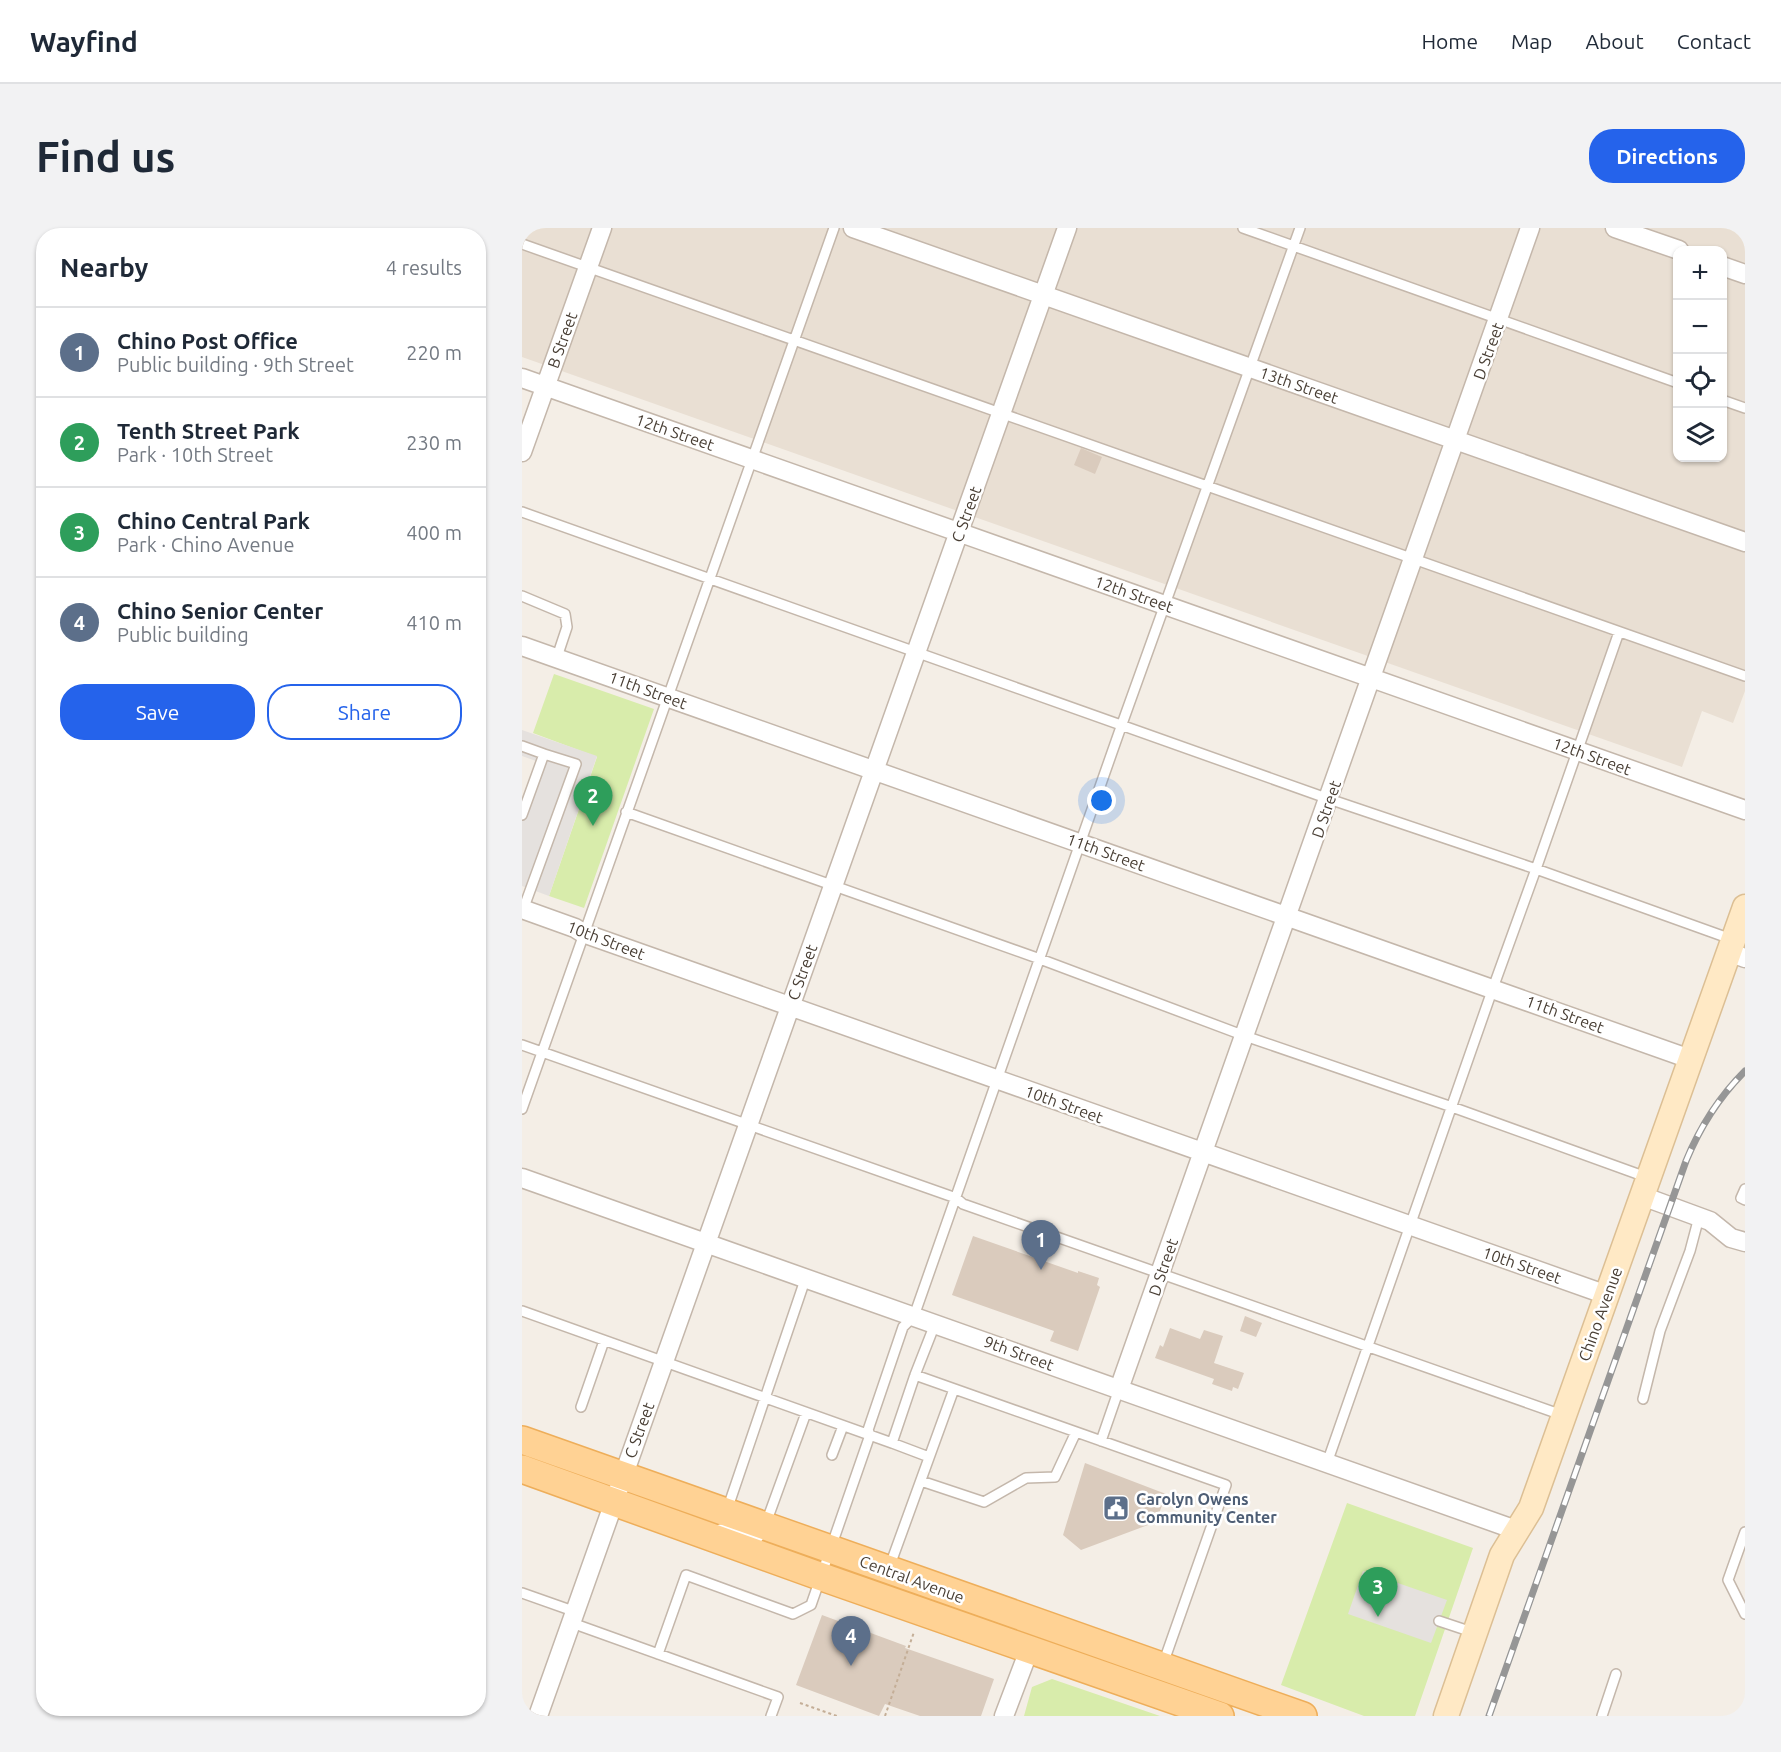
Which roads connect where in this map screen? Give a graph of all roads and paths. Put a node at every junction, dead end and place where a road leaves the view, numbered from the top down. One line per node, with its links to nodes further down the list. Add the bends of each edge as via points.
1 (602, 228): 12 (street, B Street)
2 (834, 228): 17 (lane)
3 (853, 228): 15 (street, 13th Street)
4 (1067, 228): 15 (street, C Street)
5 (1243, 228): 10 (lane)
6 (1300, 228): 10 (lane)
7 (1530, 228): 16 (street, D Street)
8 (1615, 228): 11 (street)
9 (522, 244): 12 (lane)
10 (1294, 246): 16 (lane); 18 (lane)
11 (1673, 248)
12 (589, 267): 17 (lane); 21 (street, B Street)
13 (1727, 268): 14 (street)
14 (1745, 274)
15 (1042, 295): 18 (street, 13th Street); 24 (street, C Street)
16 (1499, 318): 20 (lane); 25 (street, D Street)
17 (794, 341): 24 (lane); 27 (lane)
18 (1249, 368): 25 (street, 13th Street); 28 (lane)
19 (522, 378): 21 (street, 12th Street)
20 (1673, 382)
21 (545, 386): 26 (street, B Street); 27 (street, 12th Street)
22 (1727, 402): 23 (lane)
23 (1745, 408)
24 (1001, 415): 28 (lane); 30 (street, C Street)
25 (1456, 440): 31 (street, 13th Street); 32 (street, D Street)
26 (522, 452)
27 (751, 459): 30 (street, 12th Street); 33 (lane)
28 (1206, 487): 32 (lane); 35 (lane)
29 (522, 512): 33 (lane)
30 (959, 533): 35 (street, 12th Street); 38 (street, C Street)
31 (1745, 542)
32 (1413, 559): 36 (lane); 41 (street, D Street)
33 (710, 578): 38 (lane); 42 (lane)
34 (522, 596): 39 (lane, via 565,614 567,627)
35 (1165, 605): 41 (street, 12th Street); 43 (lane)
36 (1619, 632): 40 (lane); 45 (lane)
37 (522, 646): 39 (street, 11th Street)
38 (916, 652): 43 (lane); 47 (street, C Street)
39 (557, 657): 42 (street, 11th Street)
40 (1745, 676)
41 (1371, 678): 45 (street, 12th Street); 48 (street, D Street)
42 (668, 697): 47 (street, 11th Street); 50 (lane)
43 (1122, 724): 48 (lane); 52 (lane)
44 (522, 746): 46 (lane)
45 (1577, 751): 49 (street, 12th Street); 53 (lane)
46 (544, 754): 51 (lane); 56 (lane, via 576,764)
47 (874, 770): 52 (street, 11th Street); 54 (street, C Street)
48 (1329, 799): 53 (lane); 57 (street, D Street)
49 (1745, 810)
50 (627, 812): 54 (lane); 58 (lane)
51 (522, 815)
52 (1080, 843): 57 (street, 11th Street); 60 (lane)
53 (1536, 869): 59 (lane); 61 (lane)
54 (833, 885): 60 (lane); 62 (street, C Street)
55 (1745, 907): 59 (main road, Chino Avenue)
56 (523, 910): 58 (street, 10th Street)
57 (1287, 917): 61 (street, 11th Street); 63 (street, D Street)
58 (583, 933): 62 (street, 10th Street); 65 (lane)
59 (1736, 950): 66 (main road, Chino Avenue)
60 (1040, 959): 63 (lane); 67 (lane)
61 (1492, 988): 66 (street, 11th Street); 68 (lane)
62 (790, 1007): 67 (street, 10th Street); 70 (street, C Street)
63 (1245, 1036): 68 (lane); 71 (street, D Street)
64 (522, 1045): 65 (lane)
65 (542, 1052): 69 (lane); 70 (lane)
66 (1690, 1059): 73 (main road, Chino Avenue)
67 (996, 1080): 71 (street, 10th Street); 75 (lane)
68 (1452, 1107): 73 (lane); 78 (lane)
69 (522, 1109)
70 (748, 1126): 75 (lane); 80 (street, C Street)
71 (1203, 1154): 78 (street, 10th Street); 81 (street, D Street)
72 (522, 1178): 80 (street, 9th Street)
73 (1646, 1187): 77 (street); 83 (main road, Chino Avenue)
74 (1745, 1189): 76 (lane, via 1741,1198)
75 (956, 1198): 81 (lane, via 963,1204); 85 (lane)
76 (1745, 1200)
77 (1699, 1217): 79 (street, via 1731,1238); 94 (lane, via 1660,1331)
78 (1410, 1226): 83 (street, 10th Street); 88 (lane)
79 (1745, 1242)
80 (707, 1245): 82 (street, 9th Street); 89 (street, C Street)
81 (1161, 1272): 88 (lane); 92 (street, D Street)
82 (805, 1280): 85 (street, 9th Street); 93 (lane)
83 (1607, 1295): 97 (main road, Chino Avenue)
84 (522, 1311): 87 (lane)
85 (914, 1316): 86 (street, 9th Street); 100 (lane, via 903,1327 868,1430)
86 (936, 1323): 90 (lane); 92 (street, 9th Street)
87 (604, 1341): 89 (lane); 95 (lane)
88 (1367, 1347): 97 (lane); 106 (lane)
89 (663, 1363): 93 (lane); 108 (street, C Street)
90 (915, 1375): 91 (lane); 103 (lane)
91 (954, 1389): 99 (lane); 105 (lane)
92 (1119, 1389): 102 (lane); 106 (street, 9th Street)
93 (765, 1399): 96 (lane); 111 (lane)
94 (1643, 1399)
95 (581, 1407)
96 (806, 1413): 98 (lane); 112 (lane)
97 (1564, 1415): 113 (main road, Chino Avenue, via 1531,1508)
98 (843, 1426): 100 (lane); 104 (lane)
99 (1077, 1432): 102 (lane); 109 (lane, via 1055,1477 1026,1478 984,1502)
100 (870, 1435): 103 (lane); 116 (lane)
101 (522, 1440): 108 (main road, Central Avenue)
102 (1101, 1441): 128 (lane, via 1226,1485)
103 (892, 1443): 105 (lane)
104 (832, 1455)
105 (929, 1457): 109 (lane)
106 (1328, 1463): 113 (street, 9th Street)
107 (522, 1469): 110 (main road, Central Avenue)
108 (623, 1475): 110 (street, C Street); 111 (main road, Central Avenue)
109 (921, 1481): 117 (lane)
110 (614, 1501): 115 (main road, Central Avenue); 121 (street, C Street)
111 (726, 1512): 112 (main road, Central Avenue)
112 (764, 1527): 115 (lane, via 756,1538 726,1528); 116 (main road, Central Avenue)
113 (1516, 1530): 124 (main road, Chino Avenue, via 1502,1555)
114 (1745, 1532): 120 (lane, via 1728,1580)
115 (707, 1534): 118 (main road, Central Avenue)
116 (830, 1549): 117 (main road, Central Avenue); 118 (lane)
117 (888, 1570): 127 (main road, Central Avenue)
118 (822, 1577): 125 (main road, Central Avenue); 126 (lane, via 811,1605 793,1614 686,1575)
119 (522, 1593): 121 (lane)
120 (1745, 1614)
121 (574, 1618): 126 (lane); 131 (street, C Street)
122 (1439, 1621): 124 (lane)
123 (916, 1627): 134 (path)
124 (1475, 1633): 138 (main road, Chino Avenue)
125 (1029, 1650): 127 (main road, via 1046,1641 1106,1661); 135 (street); 136 (main road, Central Avenue)
126 (658, 1654): 132 (lane, via 778,1697)
127 (1135, 1657): 128 (main road, Central Avenue)
128 (1162, 1666): 137 (main road, Central Avenue)
129 (1616, 1674): 139 (lane)
130 (800, 1703): 133 (path)
131 (538, 1716)
132 (771, 1716)
133 (837, 1716)
134 (885, 1716)
135 (1004, 1716)
136 (1220, 1716)
137 (1303, 1716)
138 (1446, 1716)
139 (1602, 1716)

